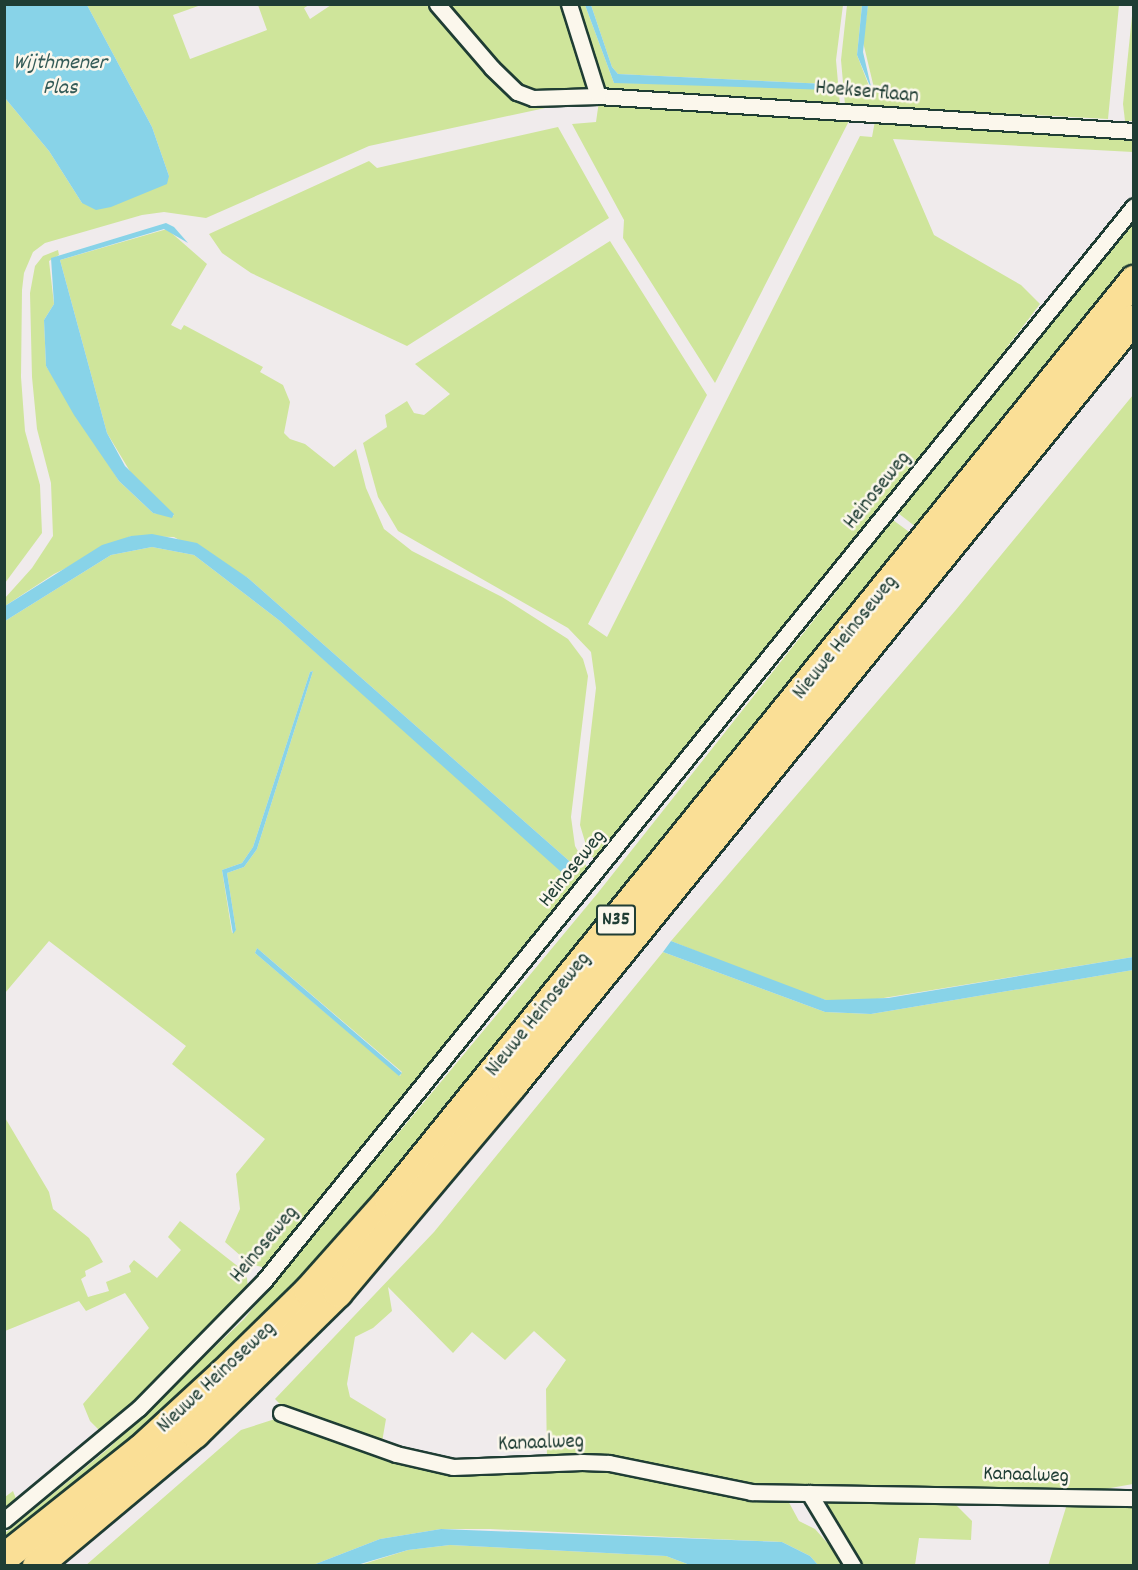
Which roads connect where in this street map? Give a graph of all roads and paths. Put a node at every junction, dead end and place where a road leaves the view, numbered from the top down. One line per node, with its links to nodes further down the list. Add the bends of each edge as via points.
1 (437, 4): 3 (street, Hoekserflaan, via 472,48 517,92 533,98)
2 (569, 4): 3 (street)
3 (595, 96): 4 (street, Hoekserflaan)
4 (1134, 131)
5 (1134, 206): 11 (street, Heinoseweg, via 270,1274 175,1374 100,1443)
6 (1134, 280): 12 (highway, Nieuwe Heinoseweg / N35, via 308,1291 141,1449)
7 (1134, 319): 13 (highway, Nieuwe Heinoseweg / N35, via 536,1058 338,1293 195,1434)
8 (281, 1413): 9 (street, Kanaalweg, via 396,1454 453,1467 609,1463 730,1490)
9 (809, 1493): 10 (street, Kanaalweg); 14 (street)
10 (1134, 1498)
11 (4, 1520)
12 (4, 1558)
13 (37, 1566)
14 (853, 1566)

